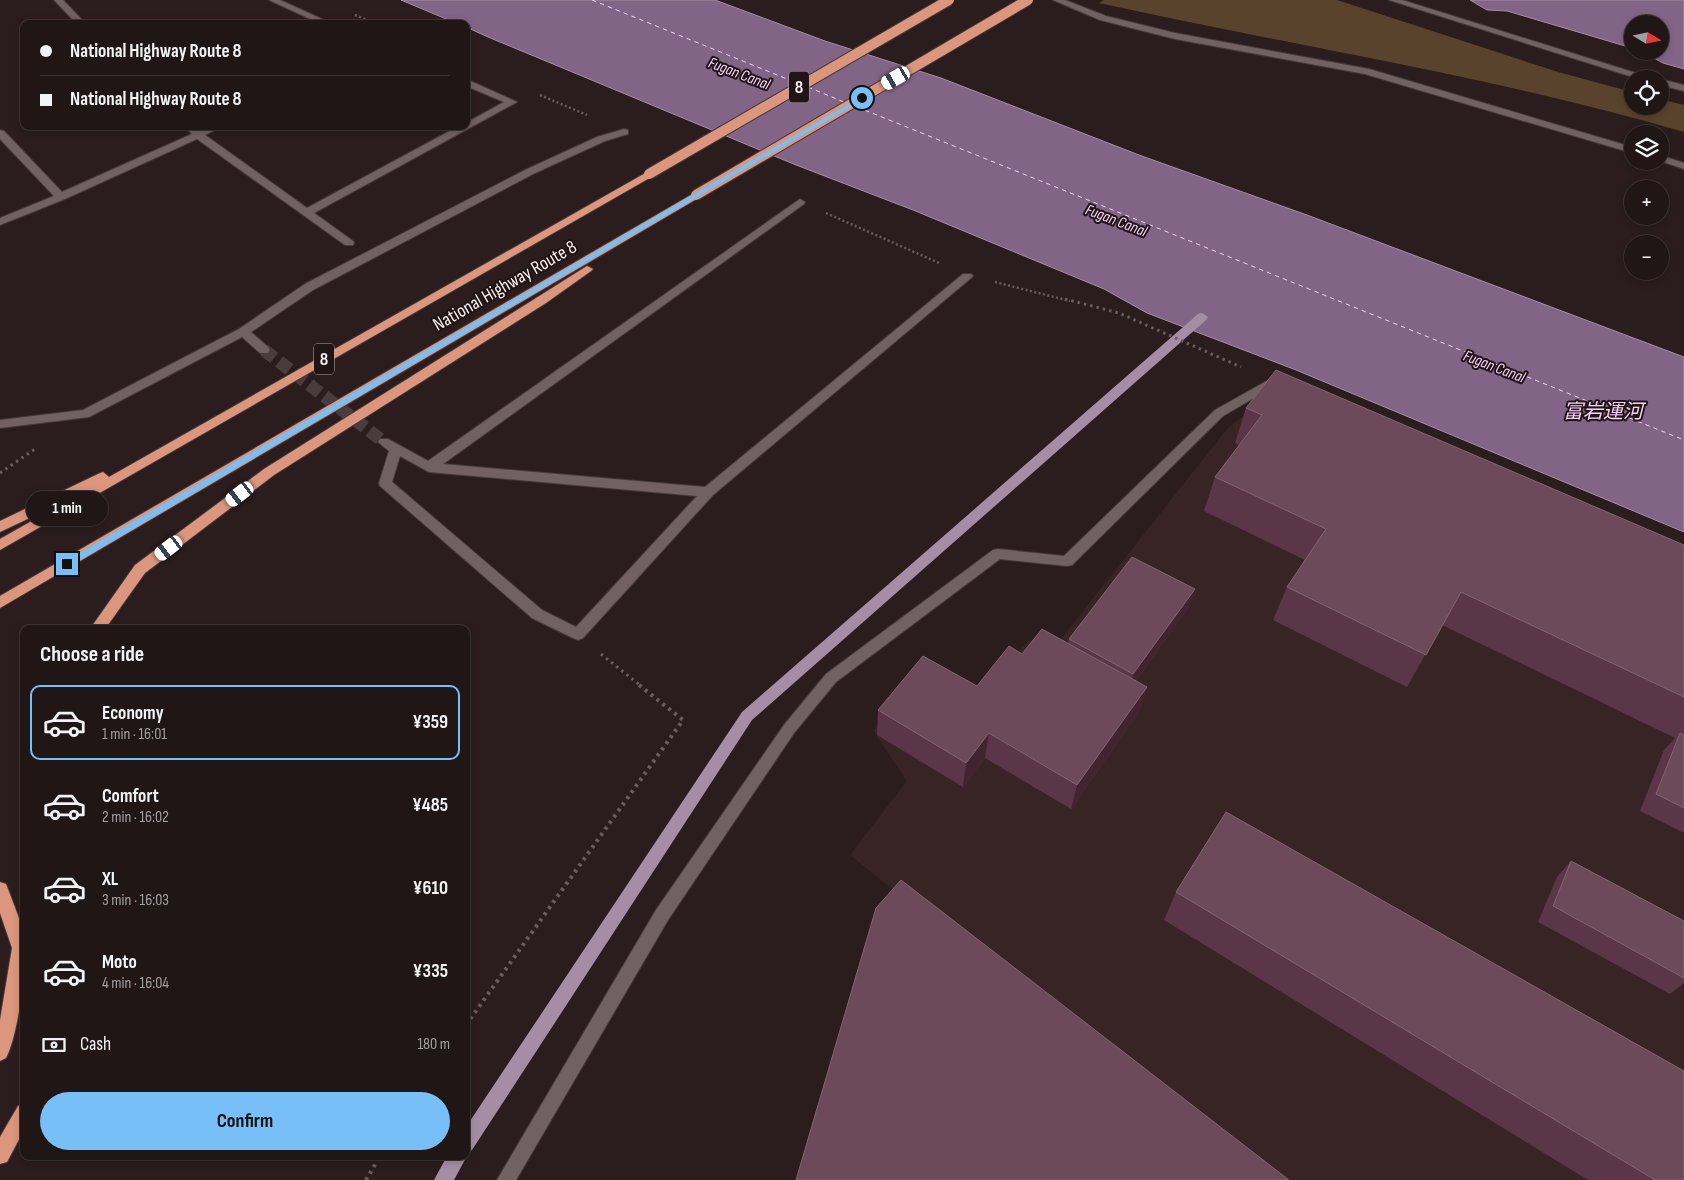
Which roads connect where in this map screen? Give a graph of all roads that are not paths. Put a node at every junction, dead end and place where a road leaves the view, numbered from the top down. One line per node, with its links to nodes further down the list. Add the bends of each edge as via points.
1 (58, 0): 7 (street)
2 (274, 0): 8 (street)
3 (949, 0): 33 (highway, National Highway Route 8 / 8, bridge)
4 (1028, 0): 26 (highway, National Highway Route 8 / 8, bridge)
5 (1057, 0): 20 (street, via 1103,18 1175,36 1366,72)
6 (1394, 0): 9 (street)
7 (78, 20)
8 (320, 20)
9 (1624, 71)
10 (470, 84): 13 (street, via 512,102)
11 (1669, 84): 12 (street)
12 (1684, 88)
13 (470, 125)
14 (193, 130): 19 (street)
15 (209, 130): 19 (street)
16 (460, 130): 25 (street)
17 (624, 132): 30 (street, via 529,172 327,278)
18 (0, 133): 23 (street)
19 (198, 135): 23 (street); 25 (street)
20 (1624, 148)
21 (1669, 161): 22 (street)
22 (1684, 166)
23 (61, 198): 27 (street)
24 (800, 202): 37 (street)
25 (307, 212): 28 (street)
26 (656, 219): 41 (highway, National Highway Route 8 / 8); 42 (highway, via 542,300 269,472 140,569)
27 (0, 222)
28 (349, 243)
29 (967, 276): 38 (street)
30 (243, 332): 31 (street); 34 (street, via 85,414)
31 (264, 350)
32 (1265, 378): 47 (street, via 1219,413 1067,561 998,554 831,678 789,729 662,915)
33 (218, 420): 39 (highway); 40 (highway, National Highway Route 8 / 8)
34 (0, 424)
35 (384, 442): 36 (street)
36 (396, 448): 37 (street); 38 (street, via 385,483 537,614 578,634)
37 (429, 467): 38 (street)
38 (708, 492)
39 (0, 527)
40 (0, 545)
41 (0, 603)
42 (100, 625)
43 (0, 889): 44 (highway, via 20,948 6,1043)
44 (0, 1052)
45 (20, 1119): 46 (highway)
46 (0, 1155)
47 (506, 1180)

